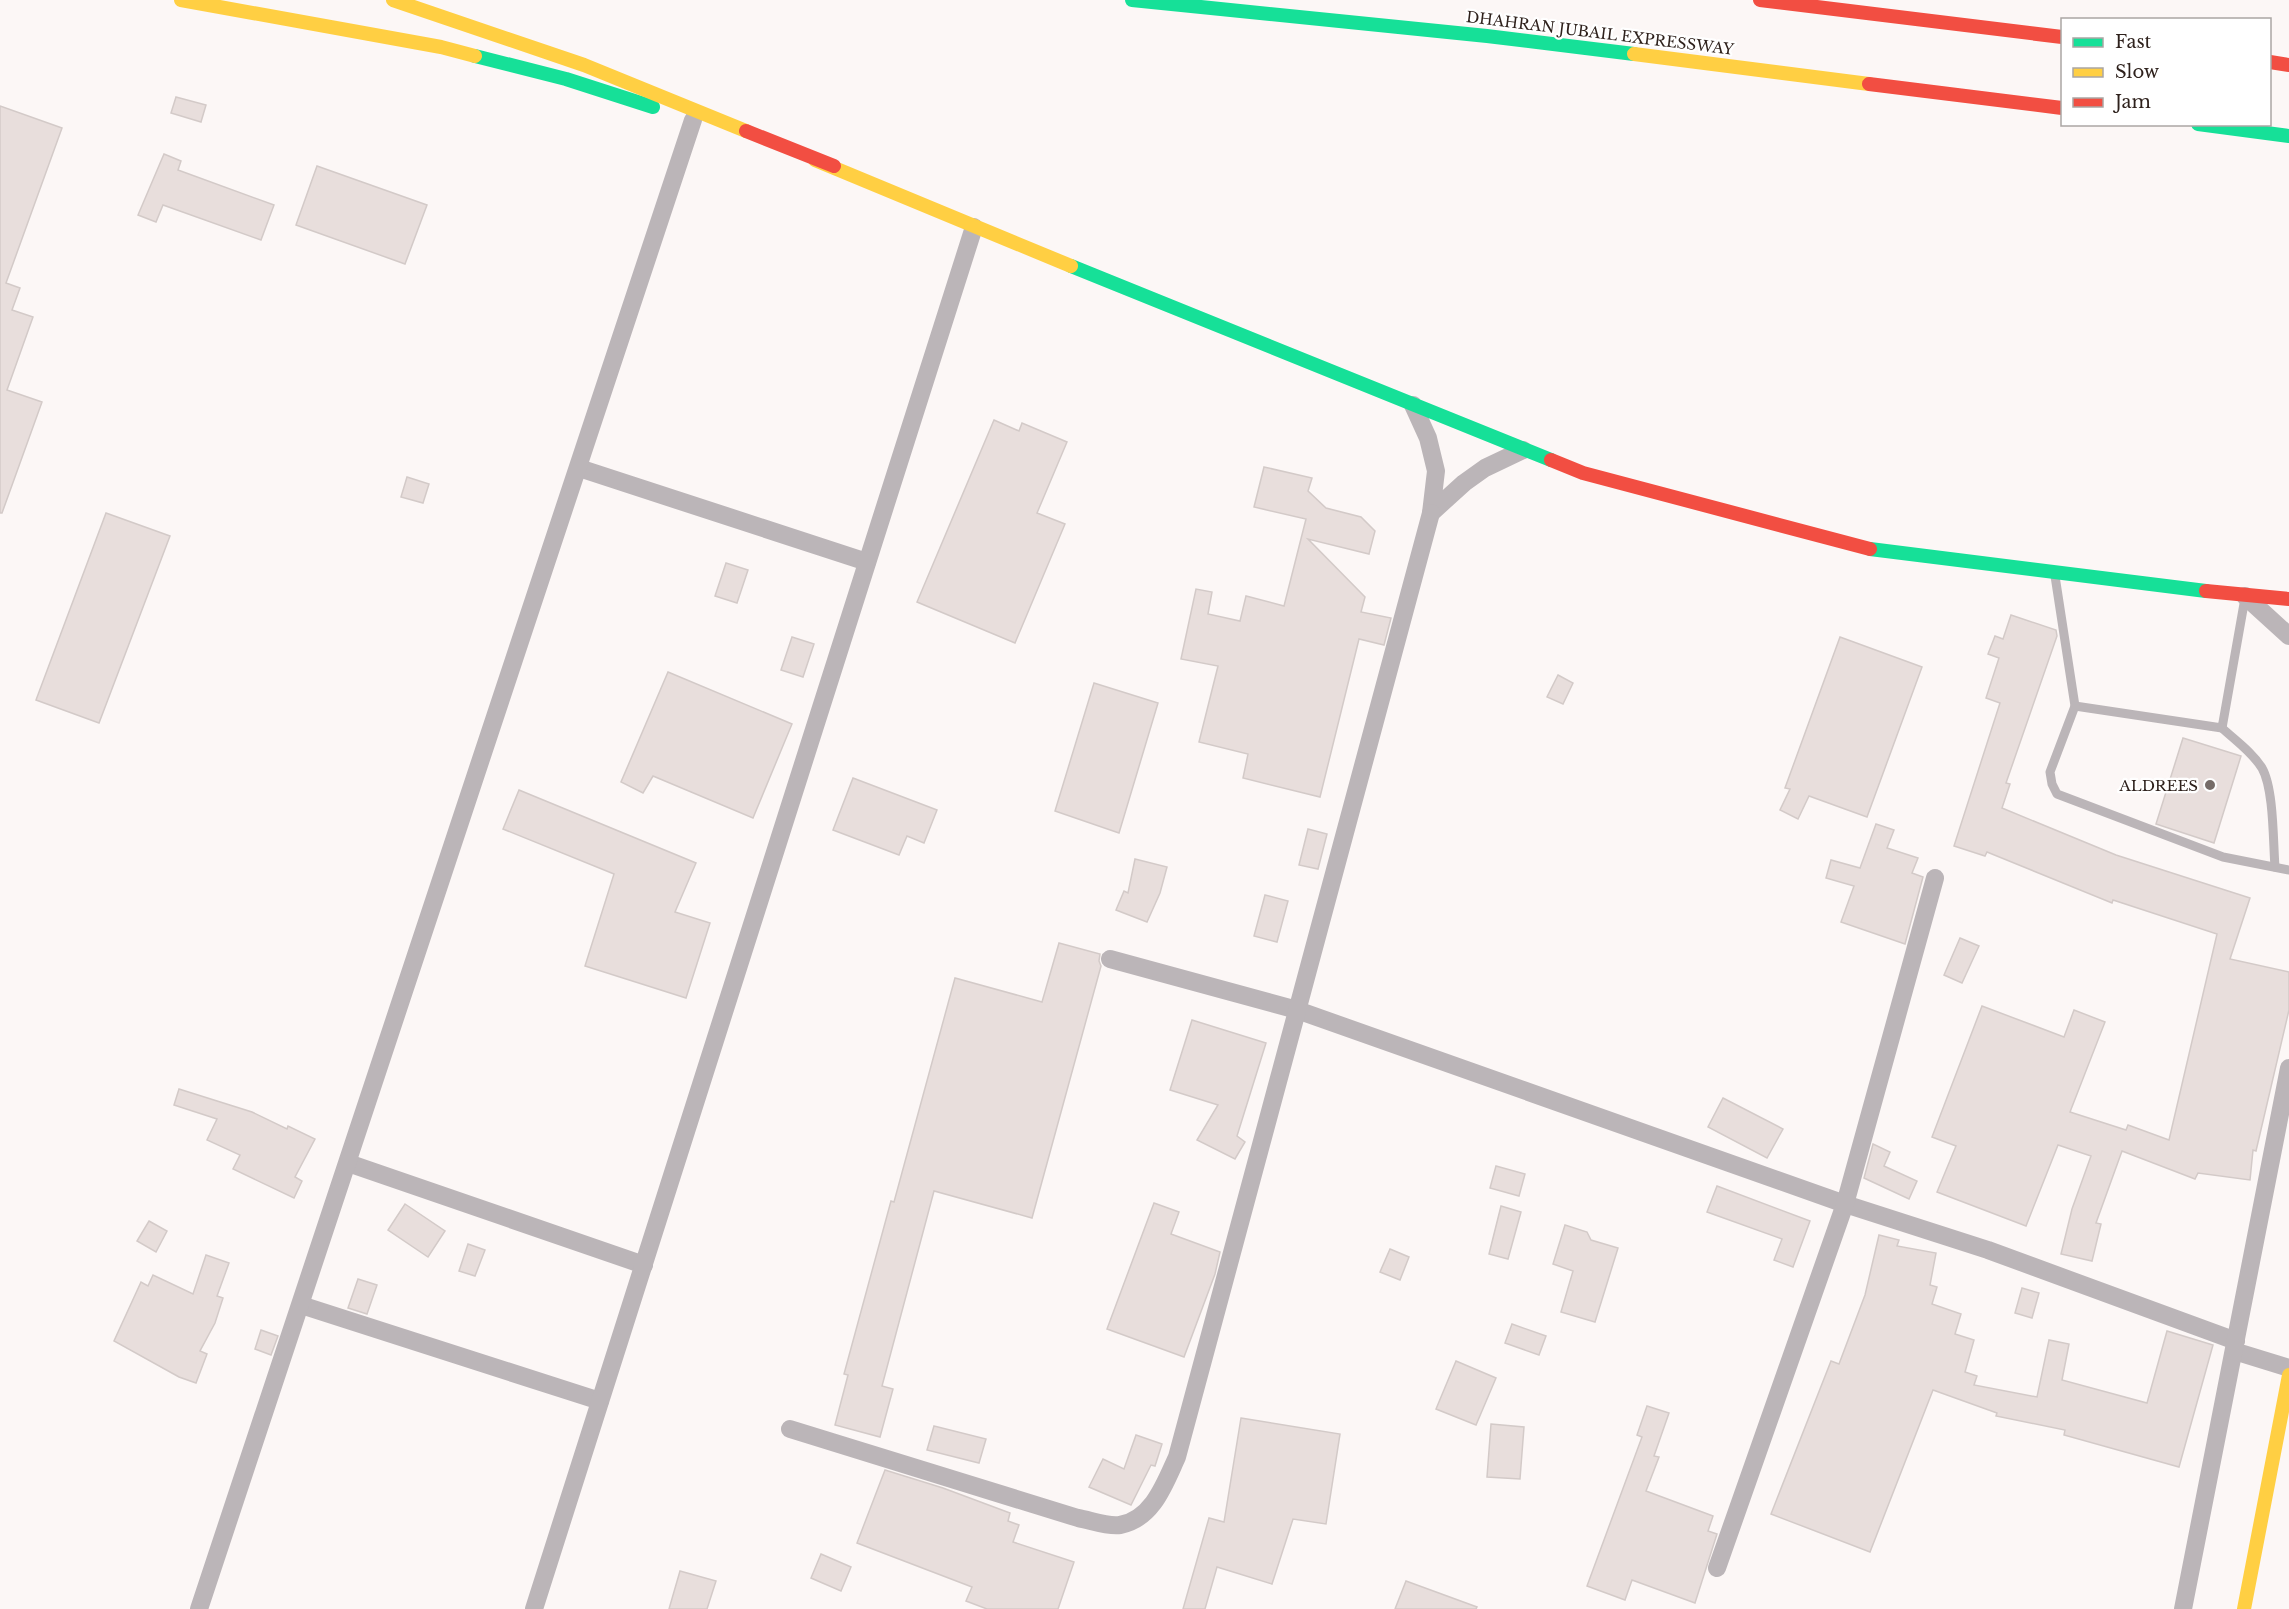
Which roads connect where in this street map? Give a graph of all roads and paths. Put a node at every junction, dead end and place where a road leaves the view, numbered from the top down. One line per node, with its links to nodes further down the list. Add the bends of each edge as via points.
1 (181, 0): 9 (main road, via 441,47 566,79)
2 (393, 0): 12 (main road, via 584,65)
3 (1132, 0): 8 (main road, DHAHRAN JUBAIL EXPRESSWAY, via 1487,36)
4 (1760, 0): 5 (main road)
5 (2061, 37)
6 (2271, 62): 7 (main road)
7 (2289, 64)
8 (2061, 108)
9 (693, 120): 12 (main road); 16 (street)
10 (2213, 126): 11 (main road)
11 (2289, 136)
12 (834, 166): 13 (main road)
13 (974, 227): 14 (main road); 18 (street)
14 (1413, 405): 15 (main road); 17 (street, via 1428,438 1436,471)
15 (1523, 450): 17 (street, via 1485,468); 19 (main road, via 1583,473 1869,549)
16 (579, 468): 18 (street); 31 (street)
17 (1431, 513): 29 (street)
18 (867, 562): 33 (street)
19 (2054, 571): 20 (main road); 23 (lane)
20 (2245, 596): 21 (main road); 22 (street); 24 (lane)
21 (2289, 599)
22 (2289, 636)
23 (2075, 706): 24 (lane); 25 (lane, via 2050,772 2056,794 2223,857)
24 (2222, 728): 25 (lane, via 2264,770 2269,786)
25 (2275, 867): 26 (lane)
26 (2289, 870)
27 (1935, 878): 32 (street)
28 (1110, 959): 29 (street)
29 (1297, 1010): 32 (street); 39 (street, via 1177,1457 1160,1493 1141,1517 1118,1525 1078,1518)
30 (2289, 1068): 35 (street)
31 (348, 1163): 33 (street); 34 (street)
32 (1845, 1204): 35 (street, via 1988,1250); 40 (street)
33 (644, 1265): 38 (street)
34 (301, 1305): 38 (street); 41 (street)
35 (2235, 1346): 36 (street); 43 (street)
36 (2289, 1368)
37 (2289, 1375): 44 (main road)
38 (600, 1401): 42 (street)
39 (790, 1429)
40 (1717, 1568)
41 (199, 1609)
42 (534, 1609)
43 (2183, 1609)
44 (2244, 1609)

